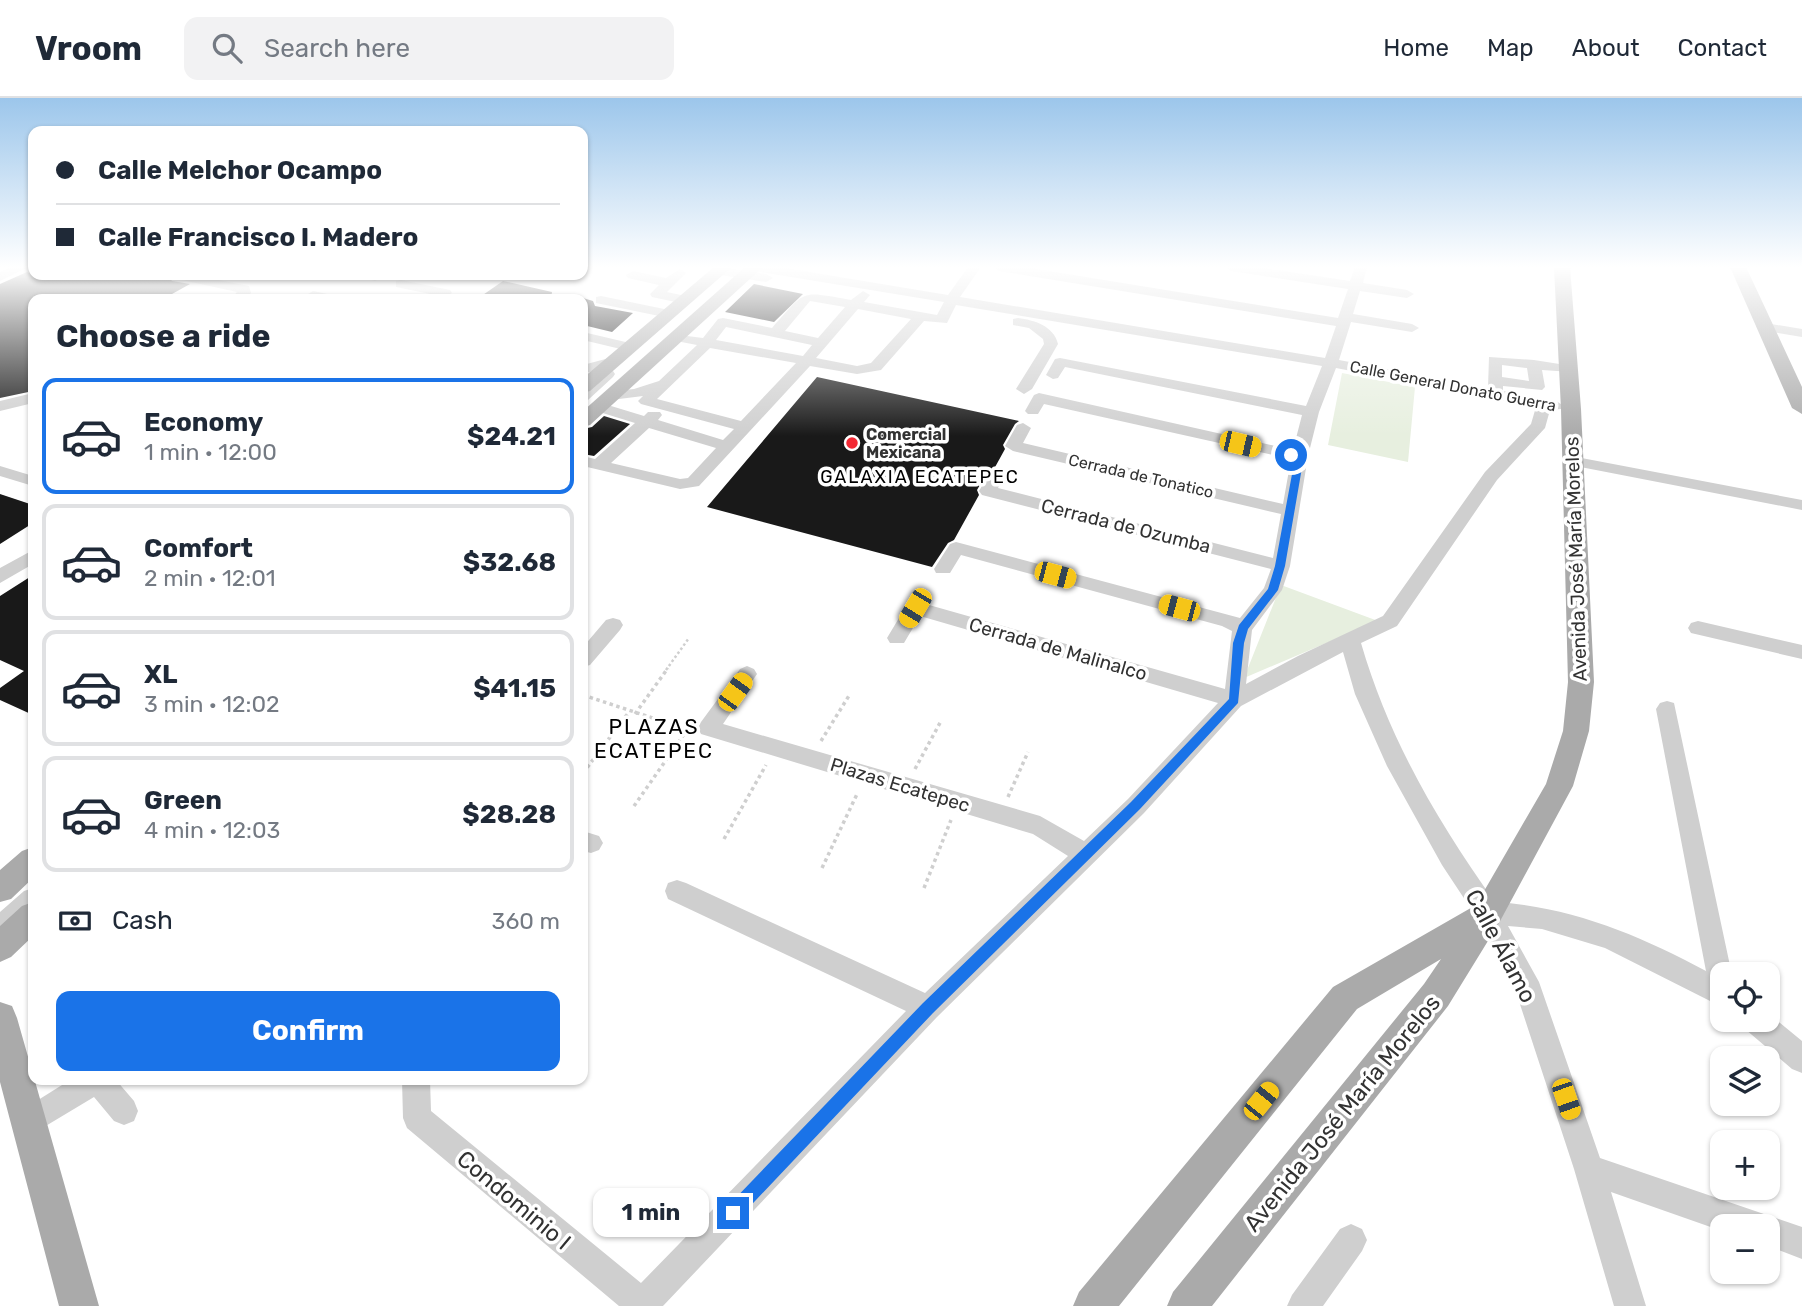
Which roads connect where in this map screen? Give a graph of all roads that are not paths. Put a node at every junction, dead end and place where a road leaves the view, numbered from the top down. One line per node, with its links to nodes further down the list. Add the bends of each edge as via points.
1 (658, 323): 23 (main road)
2 (680, 323): 37 (street)
3 (688, 323): 20 (main road)
4 (722, 323): 22 (street)
5 (730, 323): 17 (street)
6 (784, 323): 17 (street)
7 (838, 323): 21 (street)
8 (914, 323): 26 (street, via 876,366 858,370)
9 (1030, 323): 35 (street, via 1043,330 1051,344)
10 (1072, 323): 24 (street, Calle General Donato Guerra)
11 (1343, 323): 24 (street)
12 (1373, 323): 16 (street)
13 (1565, 323): 30 (main road, Avenida José María Morelos)
14 (1763, 323): 15 (main road)
15 (1765, 327): 18 (street); 41 (main road)
16 (1412, 328)
17 (776, 332): 21 (street)
18 (1802, 333)
19 (588, 336): 23 (street)
20 (676, 337): 22 (street); 37 (main road)
21 (821, 343): 26 (street)
22 (706, 344): 26 (street); 32 (street)
23 (631, 346): 25 (main road)
24 (1332, 360): 29 (street); 34 (street, Calle General Donato Guerra); 44 (street)
25 (613, 361): 28 (street); 33 (main road)
26 (806, 361): 46 (street)
27 (1534, 365): 30 (street); 34 (street, via 1537,387); 34 (street, via 1494,360)
28 (588, 368)
29 (1407, 369)
30 (1567, 369): 42 (main road, Avenida José María Morelos)
31 (1053, 375): 44 (street, via 1060,362)
32 (667, 382): 37 (street); 39 (street, via 646,401)
33 (588, 383)
34 (1495, 387): 38 (street, Calle General Donato Guerra)
35 (1024, 390)
36 (28, 399): 40 (street)
37 (594, 403): 45 (street)
38 (1544, 404): 42 (street, Calle General Donato Guerra); 65 (street, via 1539,425 1491,476 1390,621)
39 (665, 405): 45 (street); 46 (street)
40 (0, 406)
41 (1802, 408)
42 (1571, 409): 50 (main road, Avenida José María Morelos)
43 (1033, 411): 49 (street, via 1039,398)
44 (1311, 412): 49 (street)
45 (646, 422): 48 (street); 51 (street)
46 (745, 427): 48 (street)
47 (1023, 428): 56 (street, Cerrada de Tonatico, via 1013,446)
48 (727, 446): 51 (street, via 693,482 680,485)
49 (1300, 456): 56 (street)
50 (1572, 461): 55 (street); 78 (main road, Avenida José María Morelos, via 1581,682 1576,731 1559,786)
51 (590, 463)
52 (0, 471): 54 (street)
53 (996, 476): 58 (street, Cerrada de Ozumba, via 988,491)
54 (28, 479)
55 (1802, 505)
56 (1290, 511): 58 (street)
57 (28, 558): 60 (street)
58 (1280, 566): 62 (street, via 1273,590)
59 (943, 569): 62 (street, via 956,548)
60 (0, 578)
61 (613, 625): 67 (street)
62 (1243, 628): 69 (street)
63 (1698, 628): 66 (street)
64 (897, 638): 69 (street, Cerrada de Malinalco, via 915,608)
65 (1350, 641): 69 (street); 78 (street, Calle Álamo, via 1365,694 1398,766)
66 (1802, 652)
67 (588, 654)
68 (747, 674): 71 (street, Plazas Ecatepec, via 698,729 1040,826)
69 (1234, 700): 71 (street)
70 (1667, 709): 82 (street)
71 (1086, 854): 84 (street)
72 (28, 864): 74 (main road)
73 (28, 886): 77 (street)
74 (0, 889)
75 (677, 891): 84 (street)
76 (28, 903): 80 (street)
77 (0, 911)
78 (1488, 914): 83 (street, via 1540,917 1589,930 1652,954); 93 (street, Calle Álamo, via 1526,982); 100 (main road, via 1345,998); 101 (main road, Avenida José María Morelos, via 1436,995)
79 (28, 921): 81 (main road)
80 (0, 928)
81 (0, 947)
82 (1717, 962)
83 (1710, 987)
84 (928, 1008): 98 (street)
85 (0, 1018): 92 (main road)
86 (1770, 1032): 87 (street)
87 (1801, 1057)
88 (89, 1085): 92 (street)
89 (101, 1085): 91 (street)
90 (415, 1085): 98 (street, Condominio I, via 417,1118)
91 (124, 1111)
92 (29, 1122): 99 (main road)
93 (1590, 1169): 94 (street); 103 (street, Calle Álamo)
94 (1718, 1214)
95 (1780, 1235): 97 (street)
96 (1351, 1240): 102 (street)
97 (1802, 1243)
98 (642, 1305)
99 (79, 1306)
100 (1093, 1306)
101 (1187, 1306)
102 (1303, 1306)
103 (1630, 1306)

